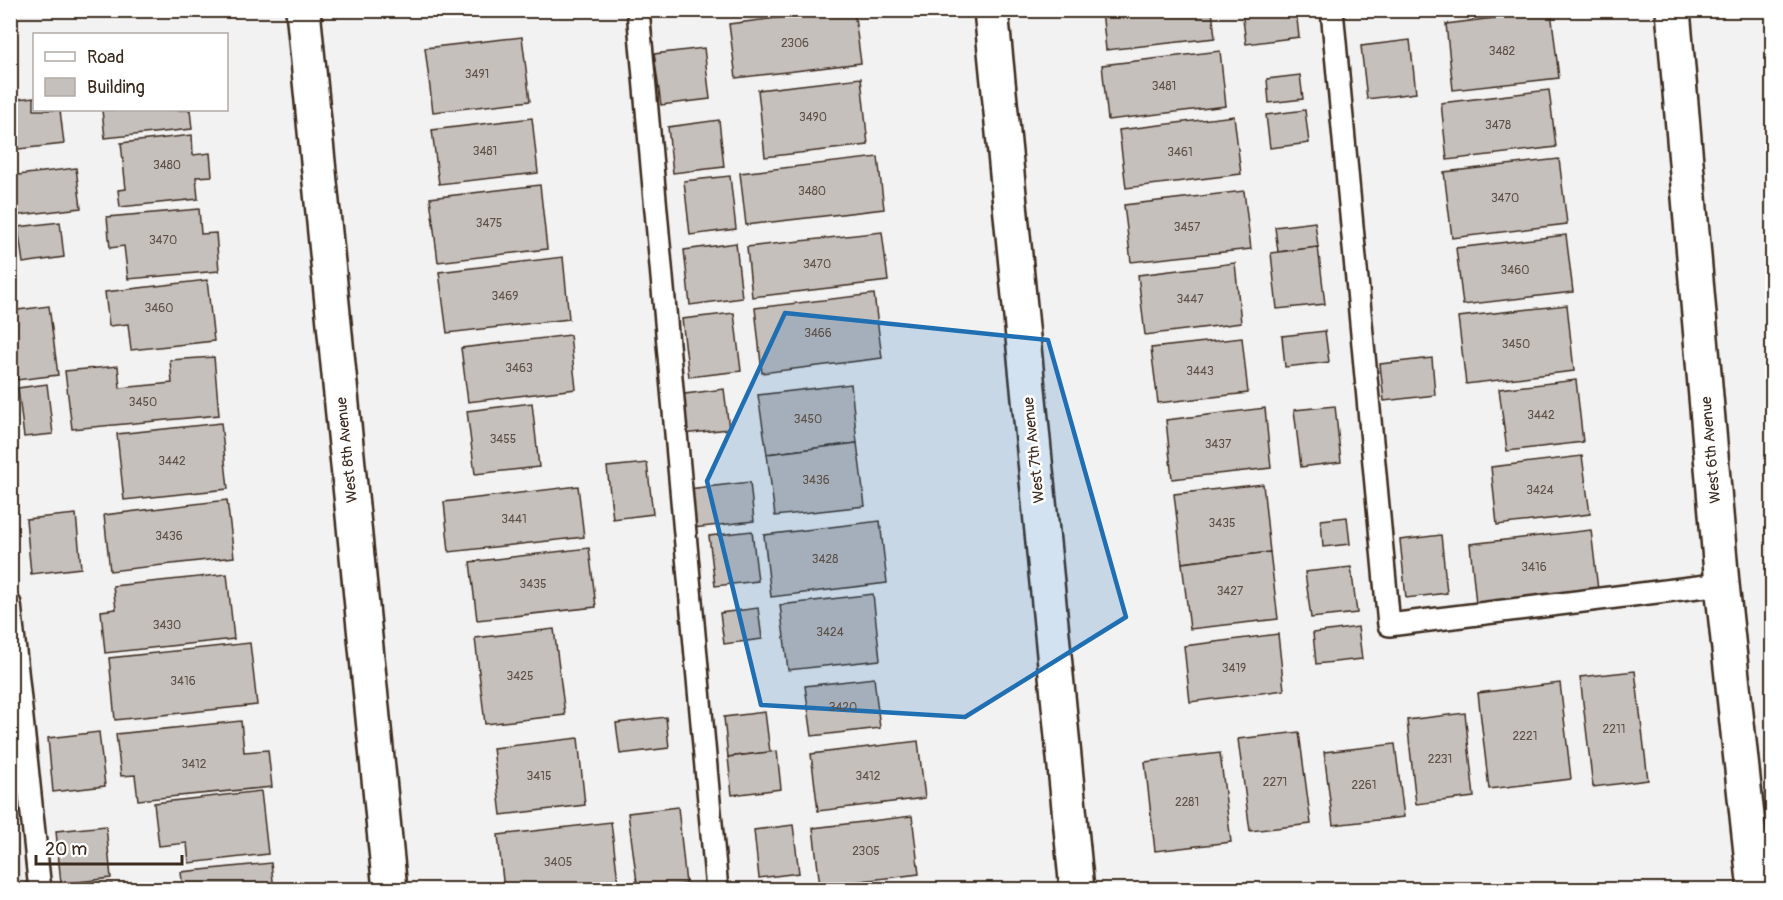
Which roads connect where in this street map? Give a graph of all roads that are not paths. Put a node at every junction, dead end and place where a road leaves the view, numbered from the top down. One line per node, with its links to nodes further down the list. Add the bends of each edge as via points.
1 (303, 10): 9 (street, West 8th Avenue)
2 (638, 10): 10 (lane)
3 (990, 10): 11 (street, West 7th Avenue)
4 (1332, 10): 6 (lane, via 1389,625)
5 (1673, 10): 6 (street, West 6th Avenue)
6 (1722, 584): 12 (street, West 6th Avenue)
7 (10, 604): 8 (lane)
8 (40, 890)
9 (390, 890)
10 (717, 890)
11 (1077, 890)
12 (1755, 890)

